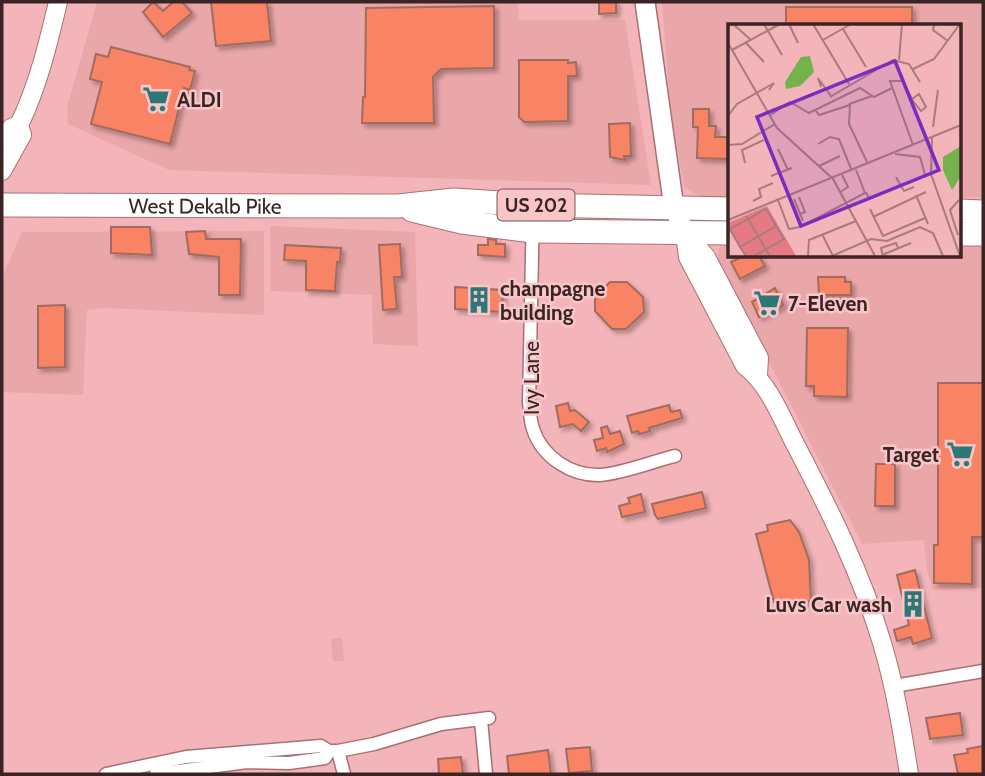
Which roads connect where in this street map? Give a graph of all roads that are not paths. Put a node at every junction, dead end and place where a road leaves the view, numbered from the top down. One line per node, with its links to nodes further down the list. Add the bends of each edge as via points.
1 (58, 2): 3 (main road, via 43,68)
2 (645, 2): 9 (main road)
3 (19, 125): 4 (main road); 5 (main road, via 22,135)
4 (2, 141)
5 (2, 171)
6 (533, 205): 8 (highway, West Dekalb Pike / US 202, via 454,200); 9 (highway, West Dekalb Pike / US 202); 13 (street, Ivy Lane)
7 (5, 206): 8 (highway, West Dekalb Pike / US 202)
8 (398, 206): 13 (highway, West Dekalb Pike / US 202, via 462,222)
9 (674, 208): 10 (highway, West Dekalb Pike / US 202); 14 (main road)
10 (728, 209)
11 (960, 211): 12 (highway)
12 (983, 212)
13 (533, 231): 14 (highway, West Dekalb Pike / US 202); 16 (street, Ivy Lane, via 529,402 538,441 563,466 582,473 602,475)
14 (685, 233): 15 (highway, West Dekalb Pike / US 202); 18 (main road, via 688,257 746,366 758,375 831,514 882,641)
15 (728, 233)
16 (675, 456)
17 (983, 671): 18 (street)
18 (894, 686): 24 (main road)
19 (334, 751): 20 (street, via 321,746 186,757); 21 (street, via 325,758 289,763 247,762); 22 (street); 23 (street, via 441,724 485,719)
20 (106, 774)
21 (156, 774)
22 (344, 774)
23 (485, 774)
24 (909, 774)

